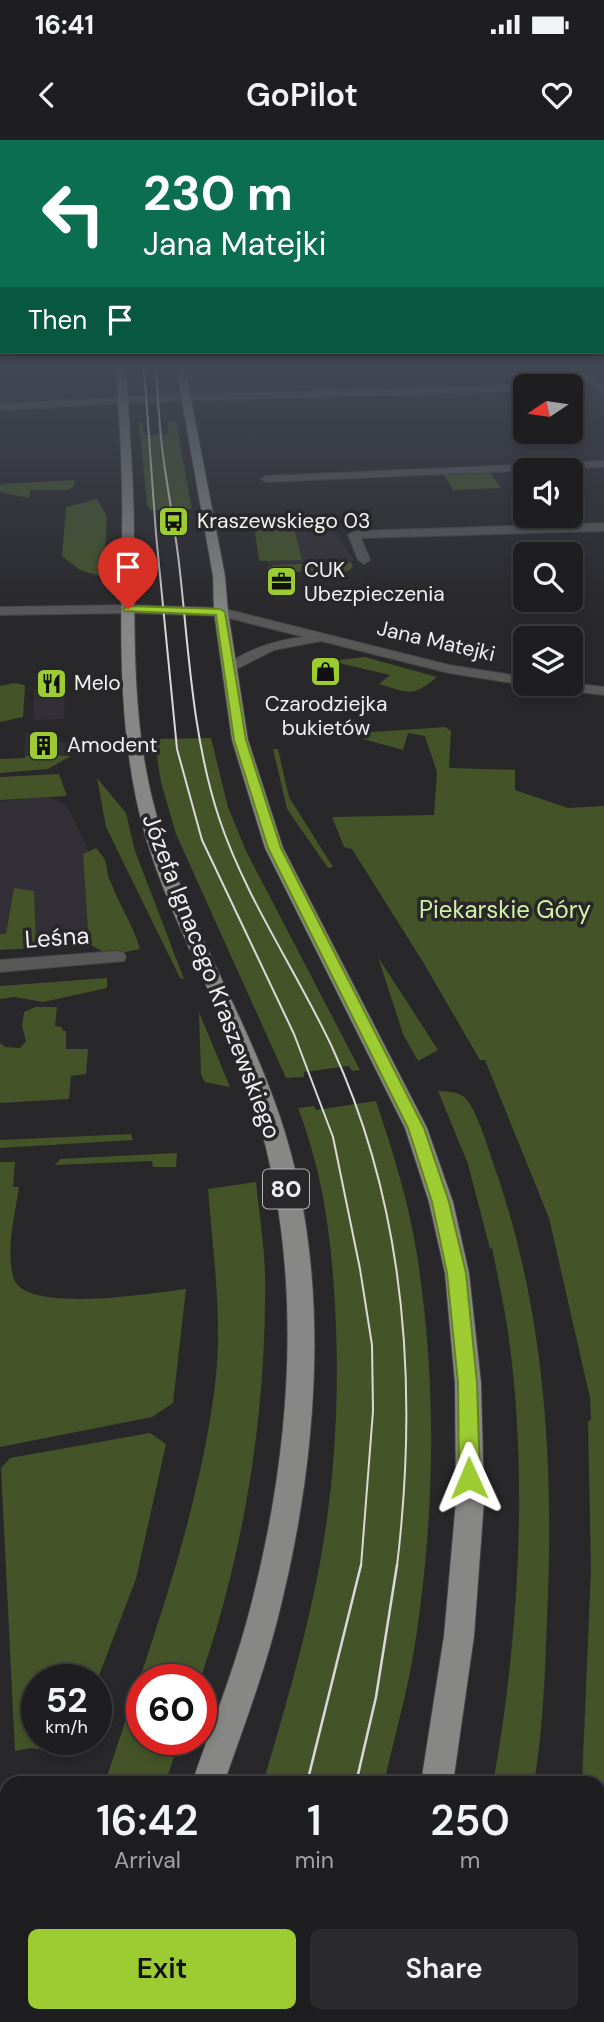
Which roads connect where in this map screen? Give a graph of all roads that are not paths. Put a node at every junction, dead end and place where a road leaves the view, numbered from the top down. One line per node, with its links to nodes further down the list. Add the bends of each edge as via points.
1 (123, 456): 7 (main road, Józefa Ignacego Kraszewskiego / 80, via 128,495)
2 (196, 456): 9 (main road, via 219,576)
3 (604, 464): 4 (street)
4 (266, 479)
5 (604, 527): 6 (street, via 354,536)
6 (364, 560)
7 (128, 609): 8 (street, Jana Matejki); 9 (street, Jana Matejki); 17 (main road, Józefa Ignacego Kraszewskiego / 80, via 132,731 142,788 157,844 263,1097 282,1163 294,1242 302,1363 292,1474 265,1608)
8 (0, 611)
9 (220, 612): 10 (street, Jana Matejki); 11 (main road)
10 (338, 639): 11 (street, Jana Matejki, via 283,643 254,651); 12 (street, Jana Matejki, via 449,669)
11 (229, 669): 18 (main road, via 240,740 274,848 416,1128 441,1202 457,1273 468,1383 470,1501 459,1636)
12 (513, 679)
13 (583, 689): 14 (street)
14 (604, 691)
15 (117, 957): 16 (street, Leśna)
16 (0, 966)
17 (210, 1776)
18 (438, 1776)

